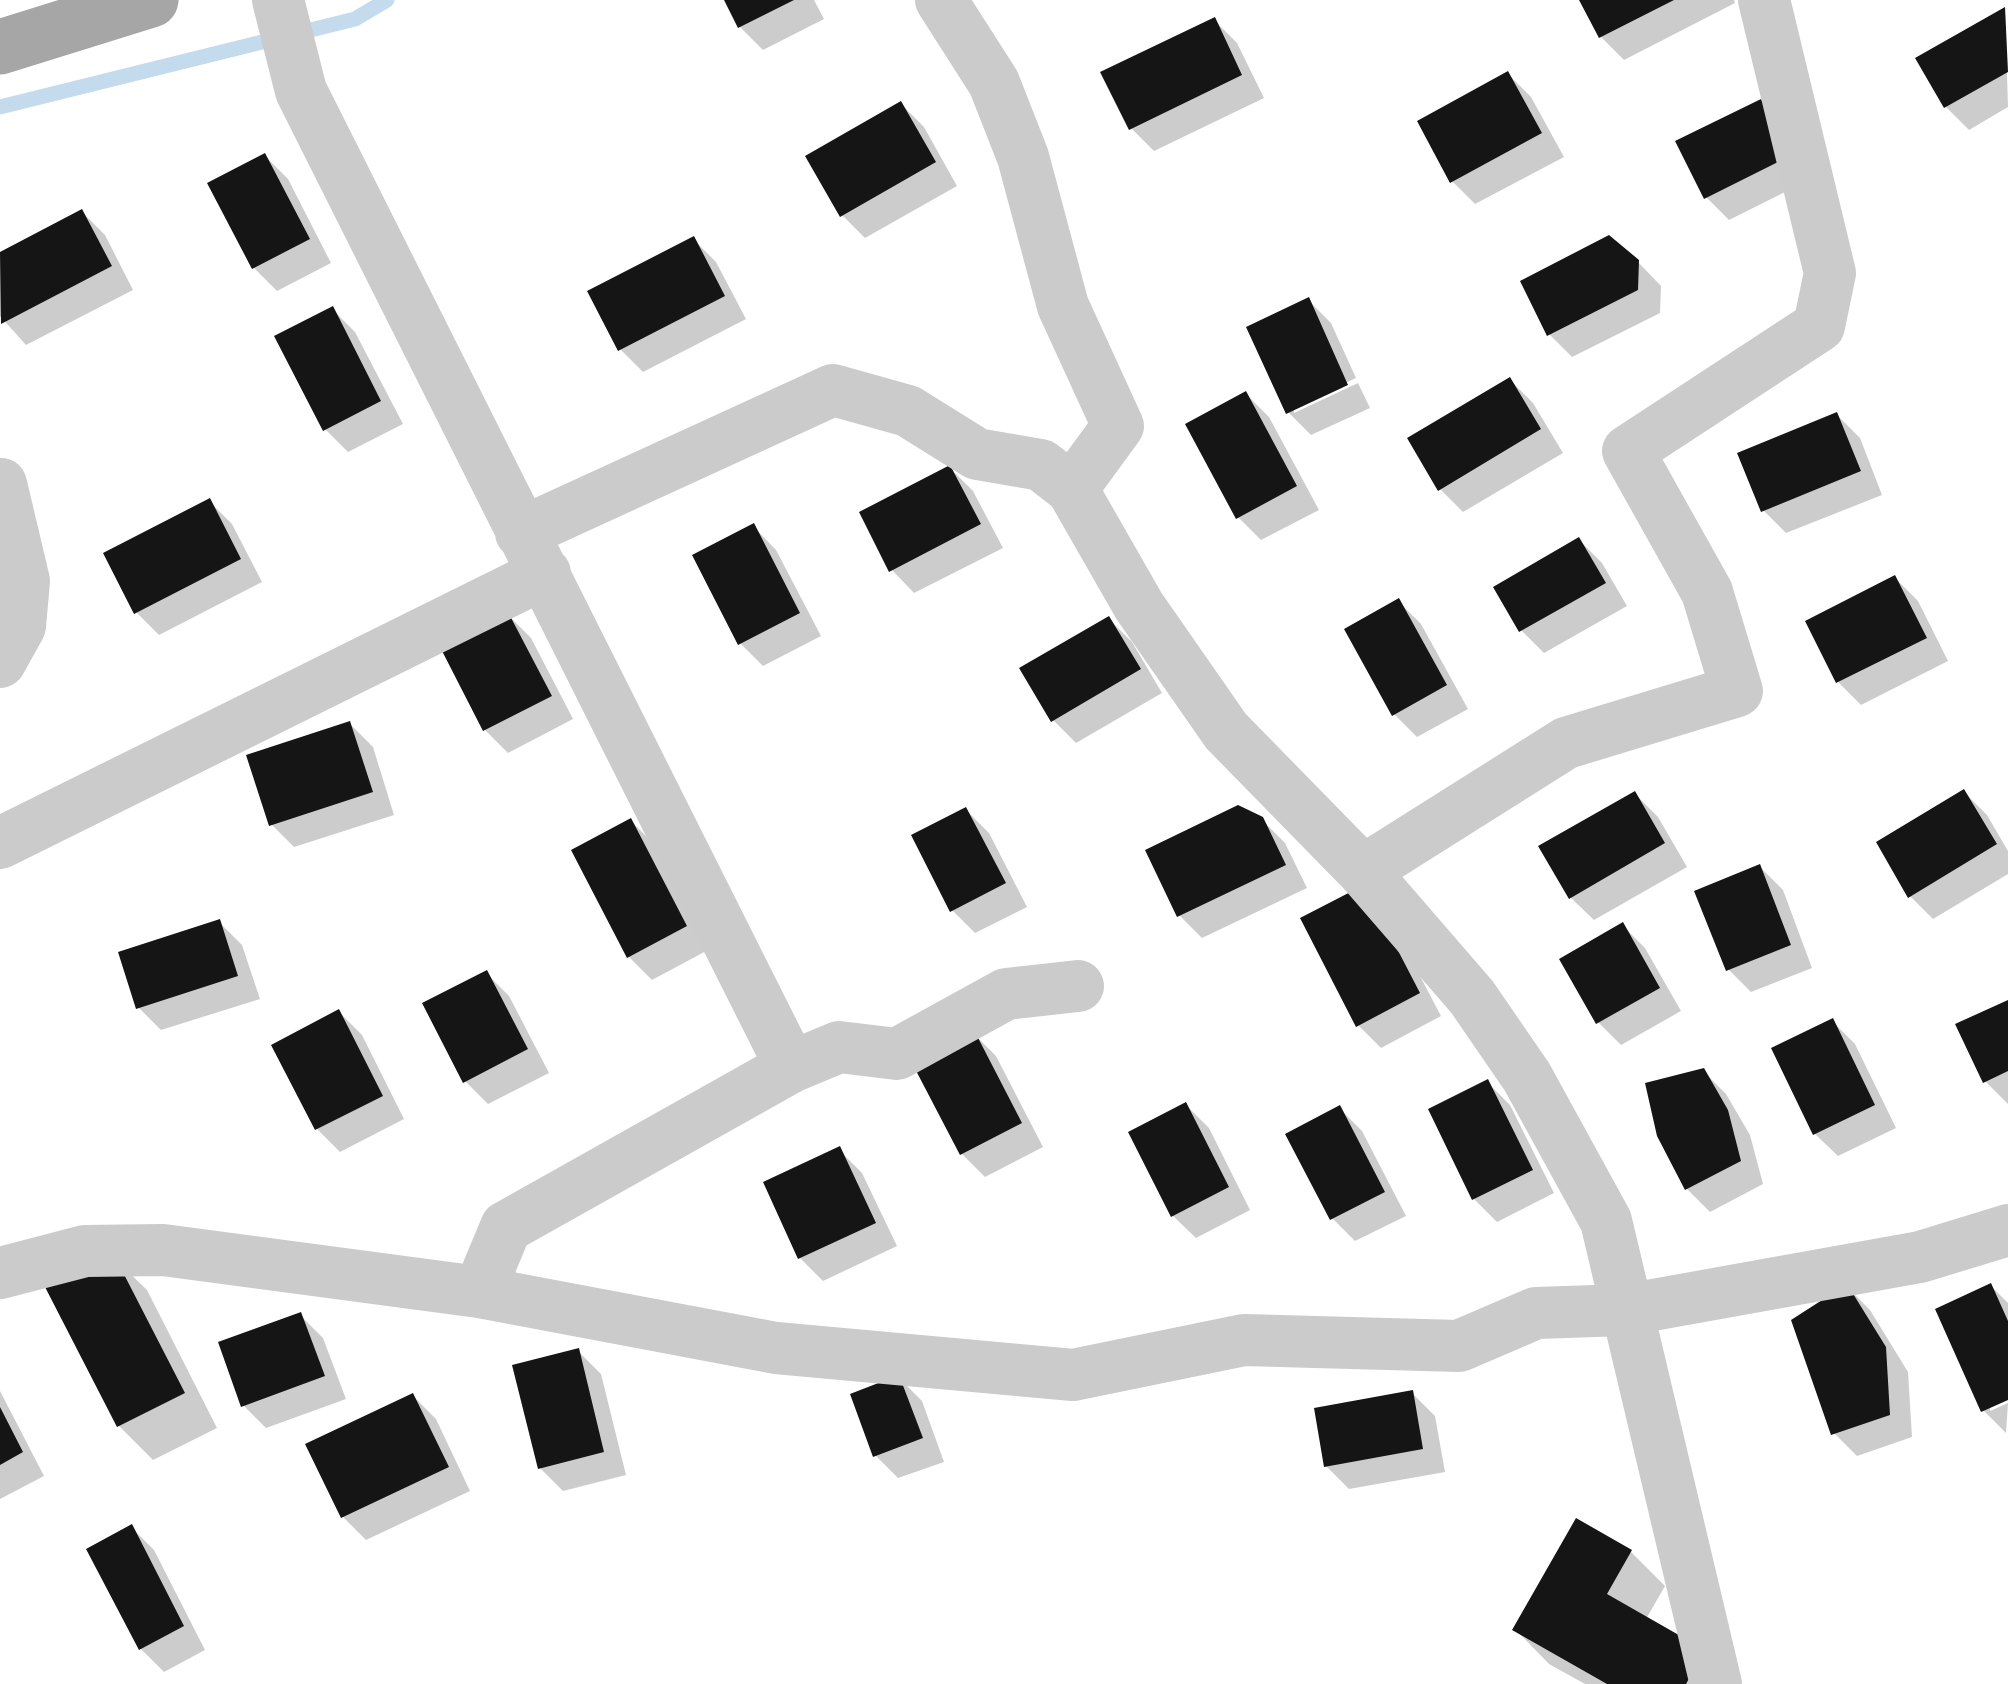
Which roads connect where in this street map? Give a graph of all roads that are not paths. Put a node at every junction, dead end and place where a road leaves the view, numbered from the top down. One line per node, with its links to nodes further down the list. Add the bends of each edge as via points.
1 (150, 0): 5 (main road)
2 (941, 0): 7 (street, via 994,83 1063,306 1118,426)
3 (1764, 0): 11 (street, via 1830,273 1819,326 1628,451 1707,592 1737,691 1566,743)
4 (278, 2): 8 (street, via 301,90)
5 (0, 47)
6 (2, 484): 9 (street, via 24,582 20,626)
7 (1072, 490): 8 (street, via 1041,465 978,454 908,411 833,390); 11 (street, via 1139,606 1226,730)
8 (533, 553): 10 (street); 13 (street)
9 (0, 662)
10 (0, 843)
11 (1363, 871): 17 (street, via 1472,997 1528,1077 1606,1221)
12 (1078, 986): 13 (street, via 1006,994 898,1054 839,1047)
13 (791, 1066): 16 (street, via 506,1227)
14 (2008, 1230): 17 (street, via 1920,1257)
15 (0, 1273): 16 (street, via 85,1250 163,1250)
16 (478, 1292): 17 (street, via 776,1348 1073,1375 1244,1340 1459,1346 1536,1313)
17 (1626, 1310): 18 (street)
18 (1716, 1684)

